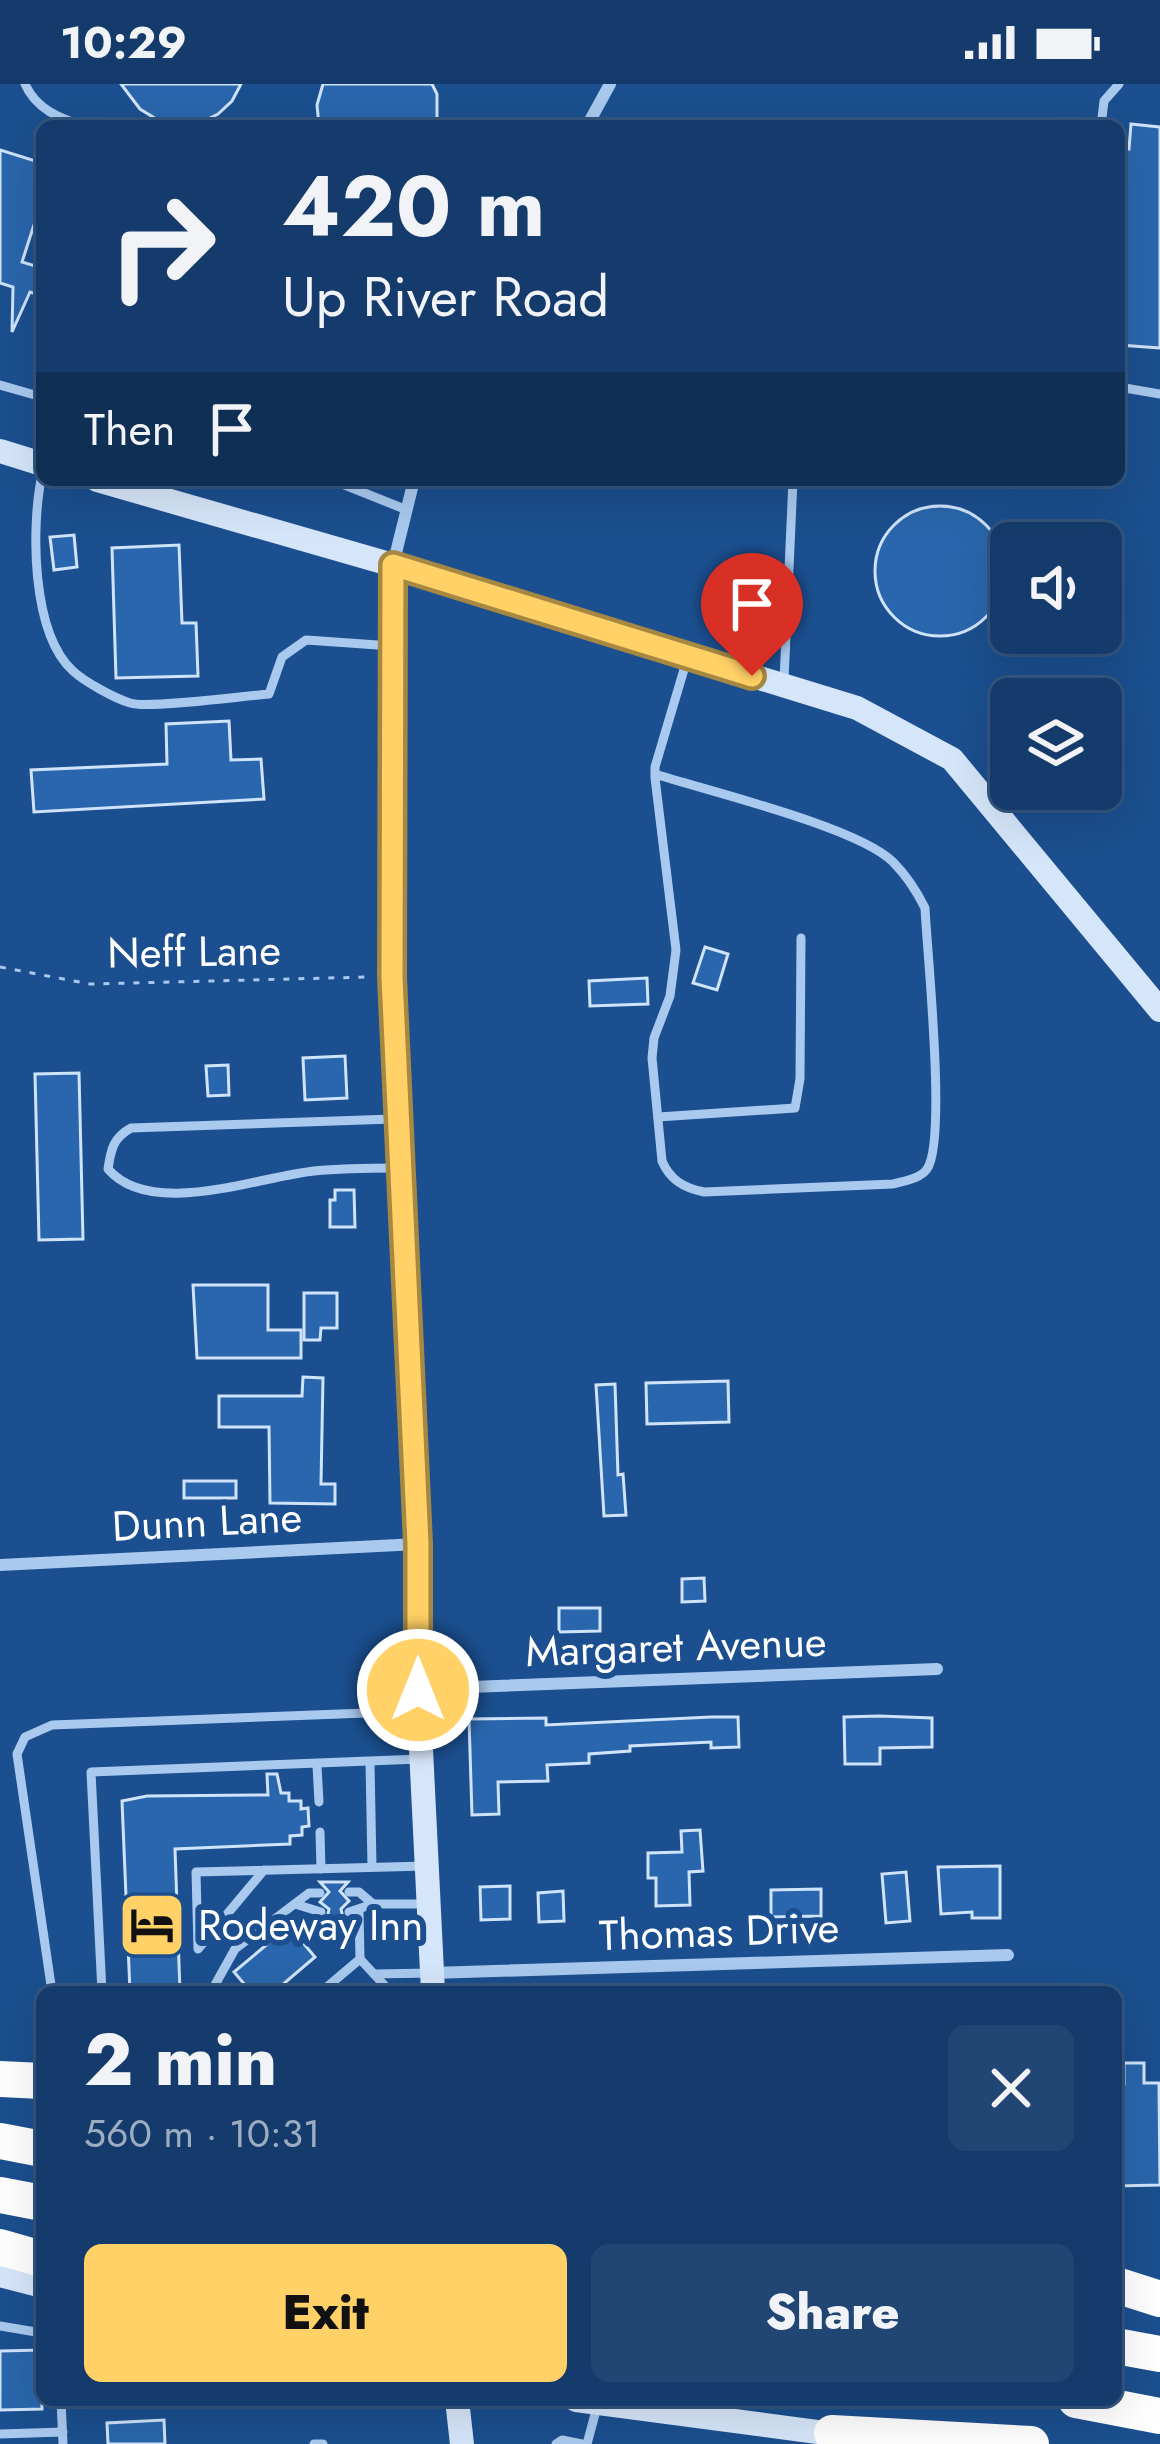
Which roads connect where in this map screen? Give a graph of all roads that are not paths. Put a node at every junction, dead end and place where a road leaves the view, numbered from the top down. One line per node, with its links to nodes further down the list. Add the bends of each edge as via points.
1 (25, 84): 4 (lane)
2 (610, 84): 5 (street)
3 (1120, 84): 6 (lane, via 1104,101)
4 (66, 120)
5 (590, 120)
6 (1102, 120)
7 (0, 385): 10 (lane)
8 (1125, 388): 9 (lane)
9 (1160, 394)
10 (36, 395)
11 (0, 451): 12 (street)
12 (36, 462)
13 (40, 486): 20 (lane, via 37,588 49,629 70,669 132,704 269,694 282,657 306,640)
14 (118, 486): 19 (street)
15 (348, 486): 18 (lane)
16 (413, 486): 18 (street)
17 (793, 486): 22 (lane)
18 (407, 509): 19 (street)
19 (393, 565): 20 (street); 21 (street)
20 (393, 646): 27 (street)
21 (688, 656): 22 (street); 23 (lane)
22 (784, 686): 25 (street, via 856,708 952,759)
23 (655, 774): 26 (lane, via 676,950 654,1038); 26 (lane, via 860,841 892,860 925,908 935,1106 933,1150 915,1179 704,1192 668,1173)
24 (802, 938): 26 (lane, via 795,1108)
25 (1160, 1010)
26 (658, 1117)
27 (398, 1119): 28 (street); 28 (lane, via 131,1128 112,1146 108,1168 139,1191 160,1192)
28 (400, 1168): 29 (street)
29 (418, 1544): 30 (street, Dunn Lane); 32 (street)
30 (0, 1565)
31 (938, 1669): 32 (street, Margaret Avenue)
32 (418, 1700): 33 (street); 52 (lane, via 52,1725 26,1737 17,1754)
33 (420, 1759): 34 (lane); 38 (street)
34 (370, 1763): 35 (lane); 39 (lane)
35 (317, 1766): 36 (lane); 53 (lane, via 92,1772)
36 (320, 1802)
37 (320, 1832): 40 (lane)
38 (426, 1866): 39 (lane); 46 (street)
39 (371, 1867): 40 (lane)
40 (321, 1869): 41 (lane)
41 (264, 1870): 41 (lane, via 196,1873 198,1949 224,1917)
42 (320, 1892): 44 (lane)
43 (349, 1892): 45 (lane)
44 (295, 1904): 47 (lane); 54 (lane, via 235,1949)
45 (373, 1904): 46 (lane); 49 (lane, via 354,1911)
46 (426, 1904): 51 (street)
47 (321, 1912)
48 (1008, 1954): 51 (street, Thomas Drive)
49 (360, 1959): 50 (lane); 55 (lane)
50 (374, 1974): 51 (lane); 56 (lane)
51 (432, 1983)
52 (51, 1986)
53 (102, 1986)
54 (214, 1986)
55 (333, 1986)
56 (384, 1986)
57 (0, 2066): 58 (street)
58 (36, 2071)
59 (0, 2079): 60 (highway)
60 (36, 2081)
61 (0, 2141): 62 (highway)
62 (36, 2148)
63 (0, 2195): 64 (highway)
64 (36, 2202)
65 (0, 2247): 66 (highway)
66 (36, 2257)
67 (1122, 2274): 69 (street)
68 (0, 2275): 70 (street)
69 (1160, 2283)
70 (36, 2284)
71 (1122, 2287): 72 (highway)
72 (1160, 2299)
73 (0, 2326): 74 (lane)
74 (36, 2332)
75 (1122, 2347): 76 (highway)
76 (1160, 2354)
77 (62, 2406): 83 (lane)
78 (458, 2406): 90 (street)
79 (587, 2406): 92 (lane)
80 (616, 2406): 86 (street)
81 (1108, 2406): 82 (highway)
82 (1160, 2416)
83 (63, 2432): 85 (lane); 87 (lane)
84 (832, 2433): 86 (street); 93 (street); 94 (highway)
85 (0, 2434)
86 (782, 2435)
87 (63, 2444)
88 (314, 2444): 89 (lane)
89 (323, 2444)
90 (462, 2444)
91 (556, 2444): 92 (lane)
92 (585, 2444)
93 (890, 2444)
94 (1031, 2444)

